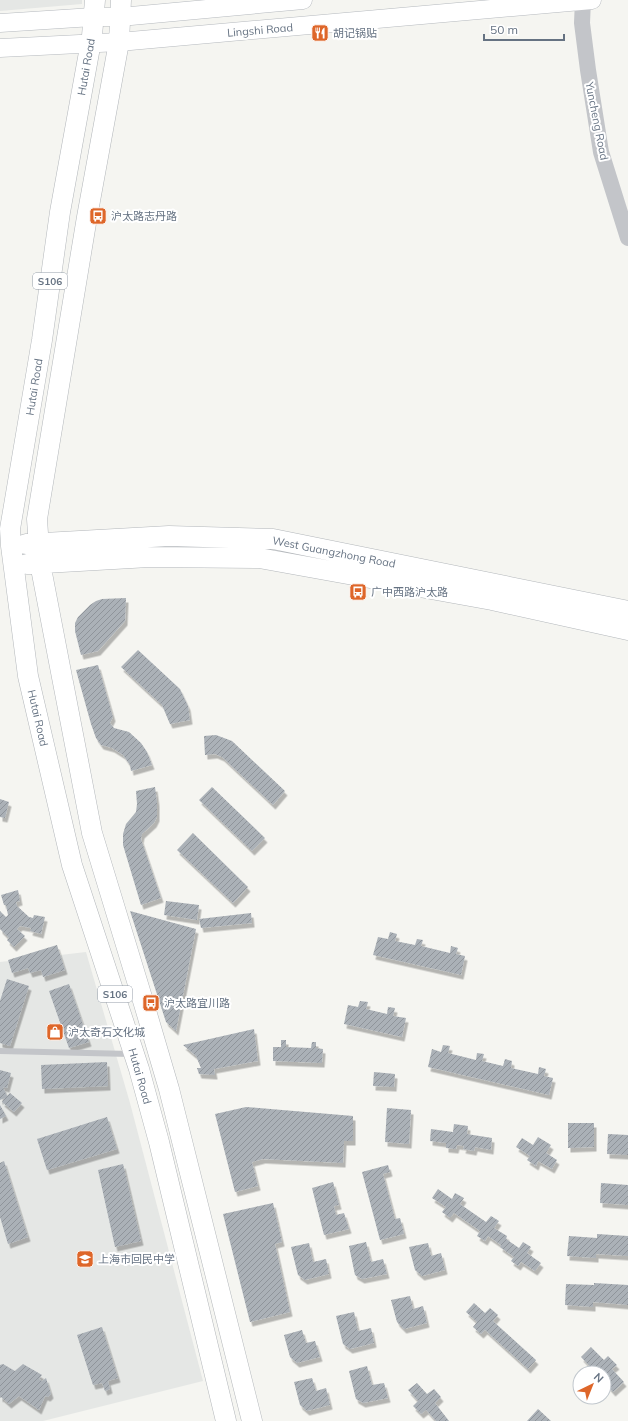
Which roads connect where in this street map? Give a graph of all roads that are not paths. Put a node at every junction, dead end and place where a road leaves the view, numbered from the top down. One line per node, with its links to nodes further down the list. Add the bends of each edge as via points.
1 (303, 0): 4 (main road)
2 (586, 0): 6 (main road, Lingshi Road); 9 (street, Yuncheng Road, via 582,23 601,152)
3 (94, 8): 4 (main road); 5 (main road); 7 (main road, Hutai Road / S106)
4 (121, 8): 6 (main road, S106)
5 (0, 23)
6 (119, 42): 7 (main road, Lingshi Road); 10 (main road, S106, via 88,210 37,519)
7 (91, 43): 8 (main road, Lingshi Road); 11 (main road, Hutai Road / S106, via 60,212 42,340)
8 (0, 48)
9 (628, 238)
10 (38, 543): 11 (main road, West Guangzhong Road); 12 (main road, S106); 13 (main road, West Guangzhong Road, via 169,536 273,539)
11 (6, 557): 12 (main road, West Guangzhong Road); 16 (main road, Hutai Road / S106, via 28,676 72,865)
12 (40, 563): 14 (main road, West Guangzhong Road, via 149,557 259,558 492,600); 18 (main road, S106, via 92,833 169,1089)
13 (628, 611)
14 (628, 630)
15 (0, 1051): 16 (lane)
16 (134, 1054): 17 (main road, Hutai Road / S106, via 159,1142)
17 (226, 1421)
18 (252, 1421)

